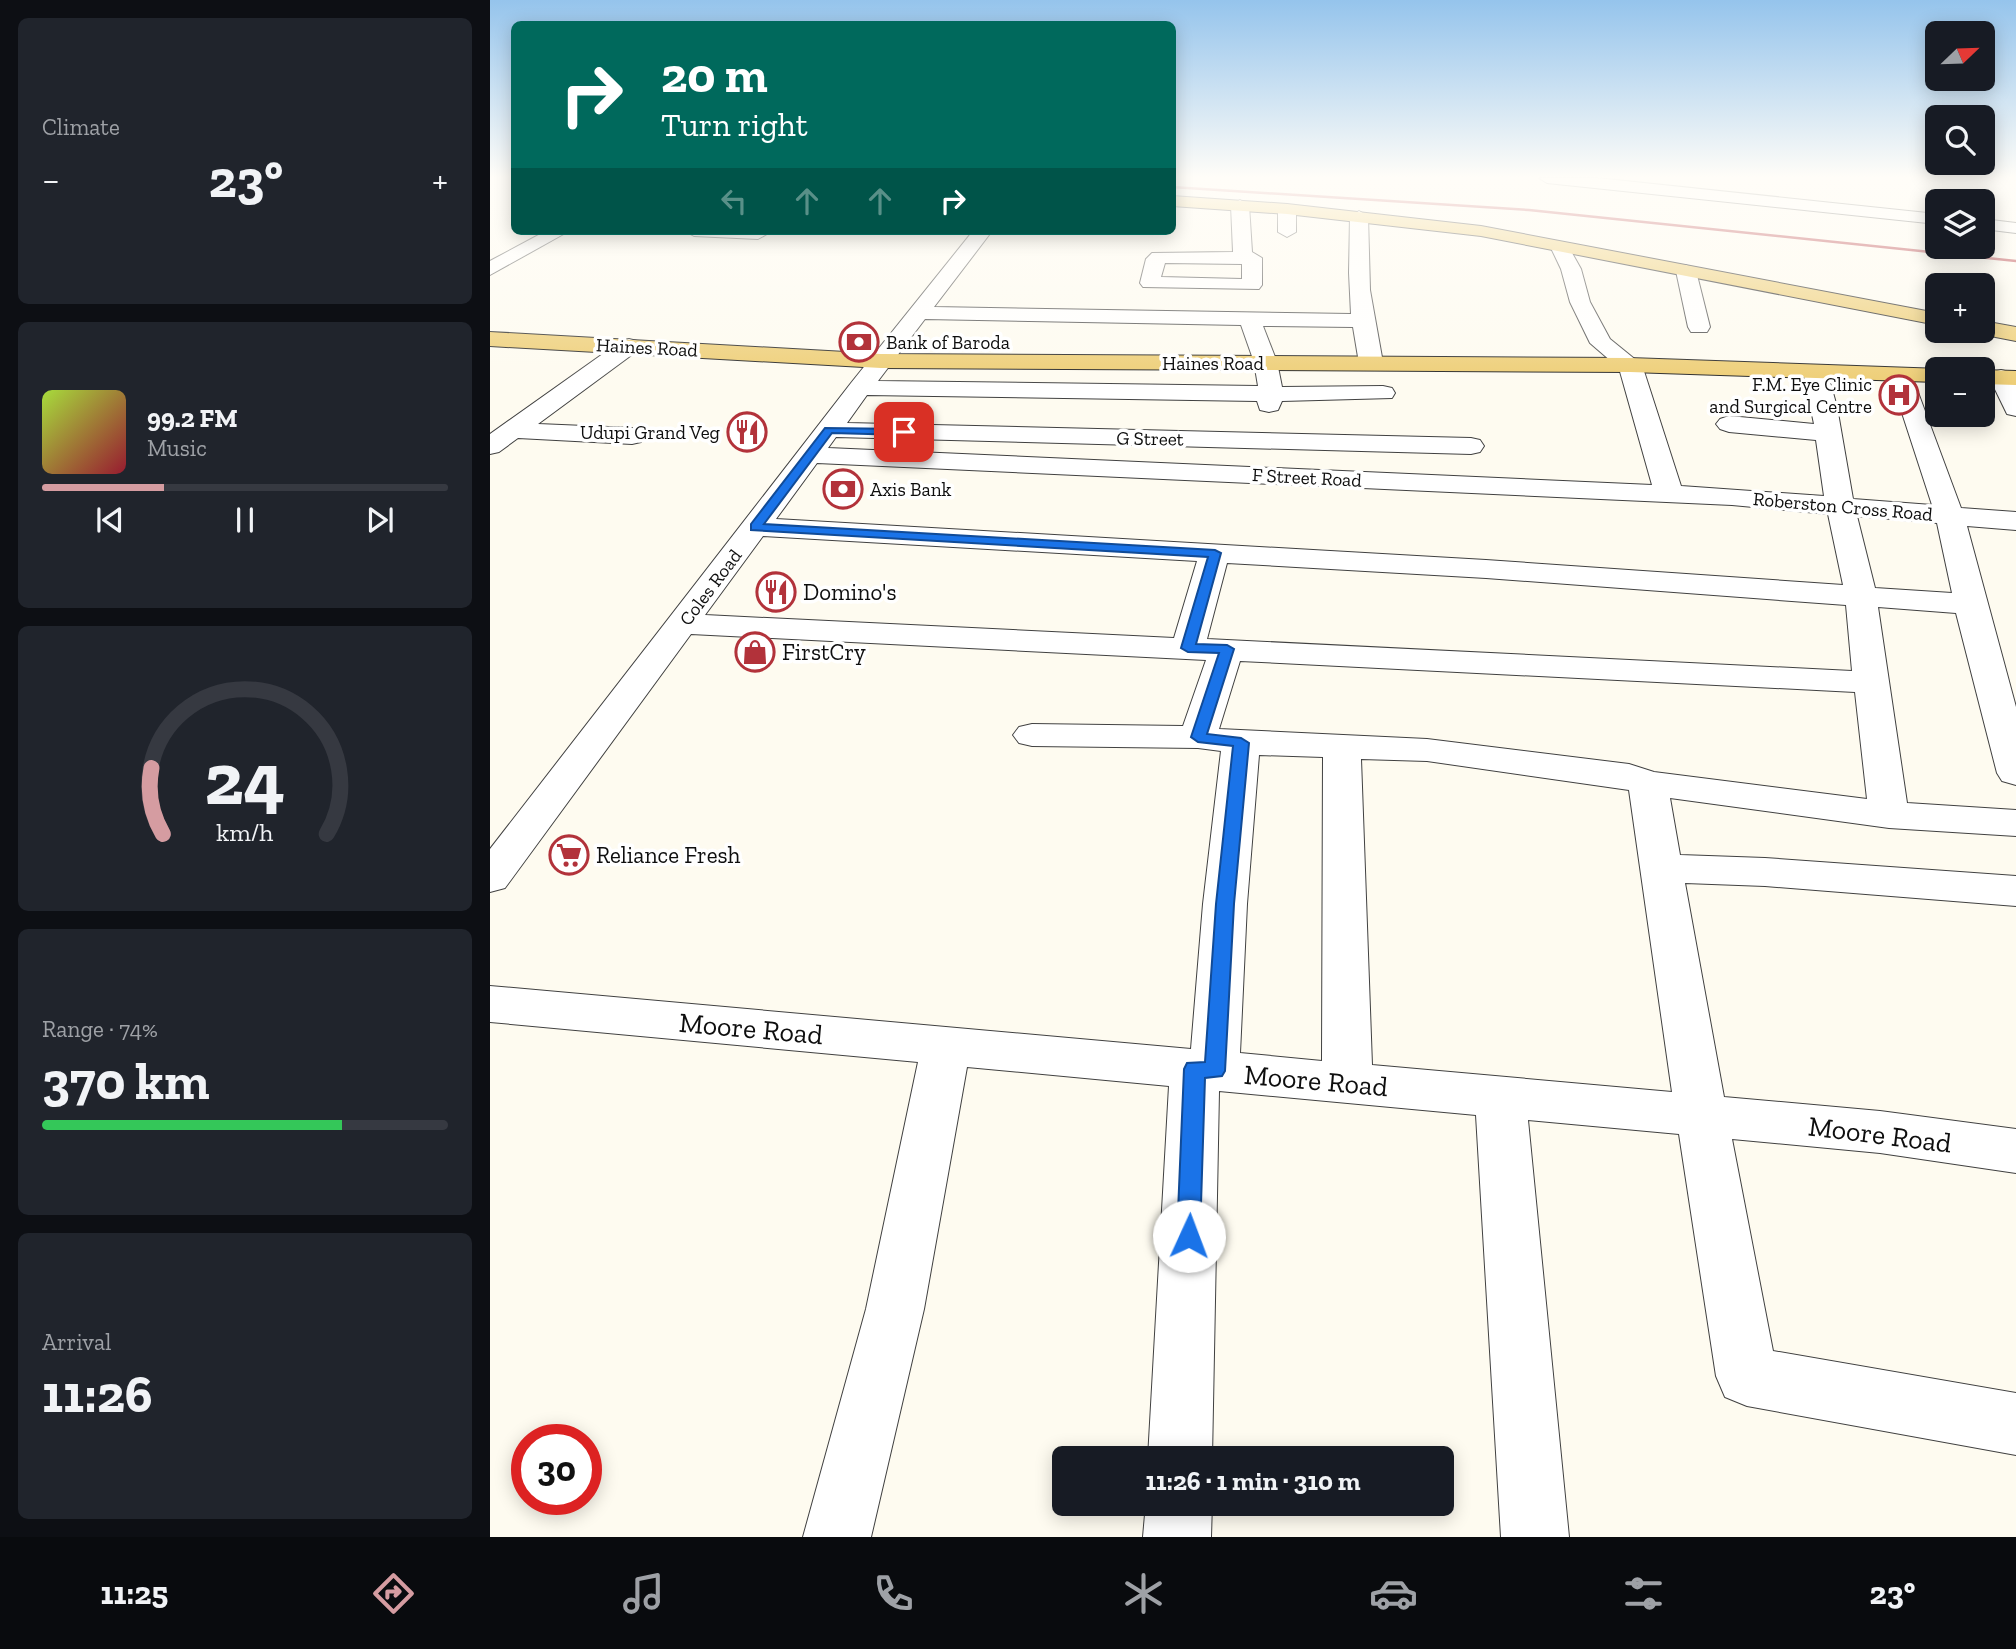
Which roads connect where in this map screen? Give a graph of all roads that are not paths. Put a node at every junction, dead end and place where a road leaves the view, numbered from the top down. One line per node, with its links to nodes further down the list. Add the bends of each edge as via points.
1 (526, 250): 8 (street)
2 (968, 250): 10 (street, Coles Road)
3 (1242, 250): 7 (street)
4 (1358, 250): 13 (street)
5 (1561, 250): 22 (street, via 1601,343)
6 (1569, 250): 9 (main road)
7 (1242, 258): 7 (street, via 1253,260 1250,286 1149,282 1157,258)
8 (490, 269)
9 (1686, 271): 11 (main road); 14 (street)
10 (919, 313): 12 (street); 19 (street, Coles Road)
11 (1925, 317)
12 (1250, 319): 13 (street); 20 (street)
13 (1361, 321): 21 (street)
14 (1699, 327)
15 (1995, 330): 16 (main road)
16 (2016, 334)
17 (490, 339): 18 (main road, Haines Road)
18 (629, 346): 19 (main road, Haines Road); 32 (street)
19 (881, 361): 20 (main road, Haines Road); 27 (street, Coles Road)
20 (1265, 363): 21 (main road, Haines Road); 29 (street)
21 (1371, 363): 22 (main road, Haines Road)
22 (1630, 365): 23 (main road, Haines Road); 40 (street)
23 (1815, 371): 24 (main road, Haines Road); 33 (street)
24 (1901, 373): 25 (main road, Haines Road); 42 (street)
25 (1925, 374)
26 (2000, 377): 30 (street)
27 (860, 388): 29 (street); 36 (street, Coles Road)
28 (1383, 393): 29 (street)
29 (1272, 394): 35 (street)
30 (2016, 409)
31 (1729, 424): 33 (street)
32 (513, 430): 34 (street); 37 (street)
33 (1829, 433): 41 (street)
34 (632, 436)
35 (1261, 440): 36 (street, G Street); 38 (street, G Street); 39 (street)
36 (819, 442): 39 (street, F Street Road); 44 (street, Coles Road)
37 (490, 446)
38 (1471, 446)
39 (1248, 474): 40 (street, F Street Road)
40 (1669, 494): 41 (street, Roberston Cross Road)
41 (1842, 506): 42 (street, Roberston Cross Road); 46 (street)
42 (1950, 516): 43 (street, Roberston Cross Road); 47 (street)
43 (2016, 521)
44 (755, 527): 45 (street); 48 (street, Coles Road)
45 (1215, 553): 46 (street); 49 (street)
46 (1861, 596): 47 (street); 51 (street)
47 (1970, 604): 56 (street)
48 (682, 624): 49 (street); 61 (street, Coles Road)
49 (1188, 648): 50 (street)
50 (1227, 649): 51 (street); 53 (street)
51 (1871, 682): 58 (street)
52 (1032, 735): 53 (street)
53 (1198, 737): 54 (street)
54 (1241, 743): 55 (street); 65 (street)
55 (1342, 747): 57 (street, via 1427,750 1629,776); 66 (street)
56 (2016, 774)
57 (1648, 783): 58 (street); 60 (street)
58 (1889, 815): 59 (street)
59 (2016, 823)
60 (1663, 868): 62 (street); 68 (street)
61 (492, 874)
62 (2016, 891)
63 (490, 1004): 64 (street, Moore Road)
64 (946, 1046): 65 (street, Moore Road); 73 (street, via 895,1309)
65 (1205, 1070): 66 (street, Moore Road); 71 (street)
66 (1347, 1083): 67 (street, Moore Road)
67 (1500, 1097): 68 (street, Moore Road); 75 (street)
68 (1702, 1115): 69 (street, Moore Road); 70 (street, via 1747,1376)
69 (2016, 1150)
70 (2016, 1424)
71 (1181, 1446)
72 (1178, 1516): 74 (street)
73 (837, 1537)
74 (1177, 1537)
75 (1535, 1537)

